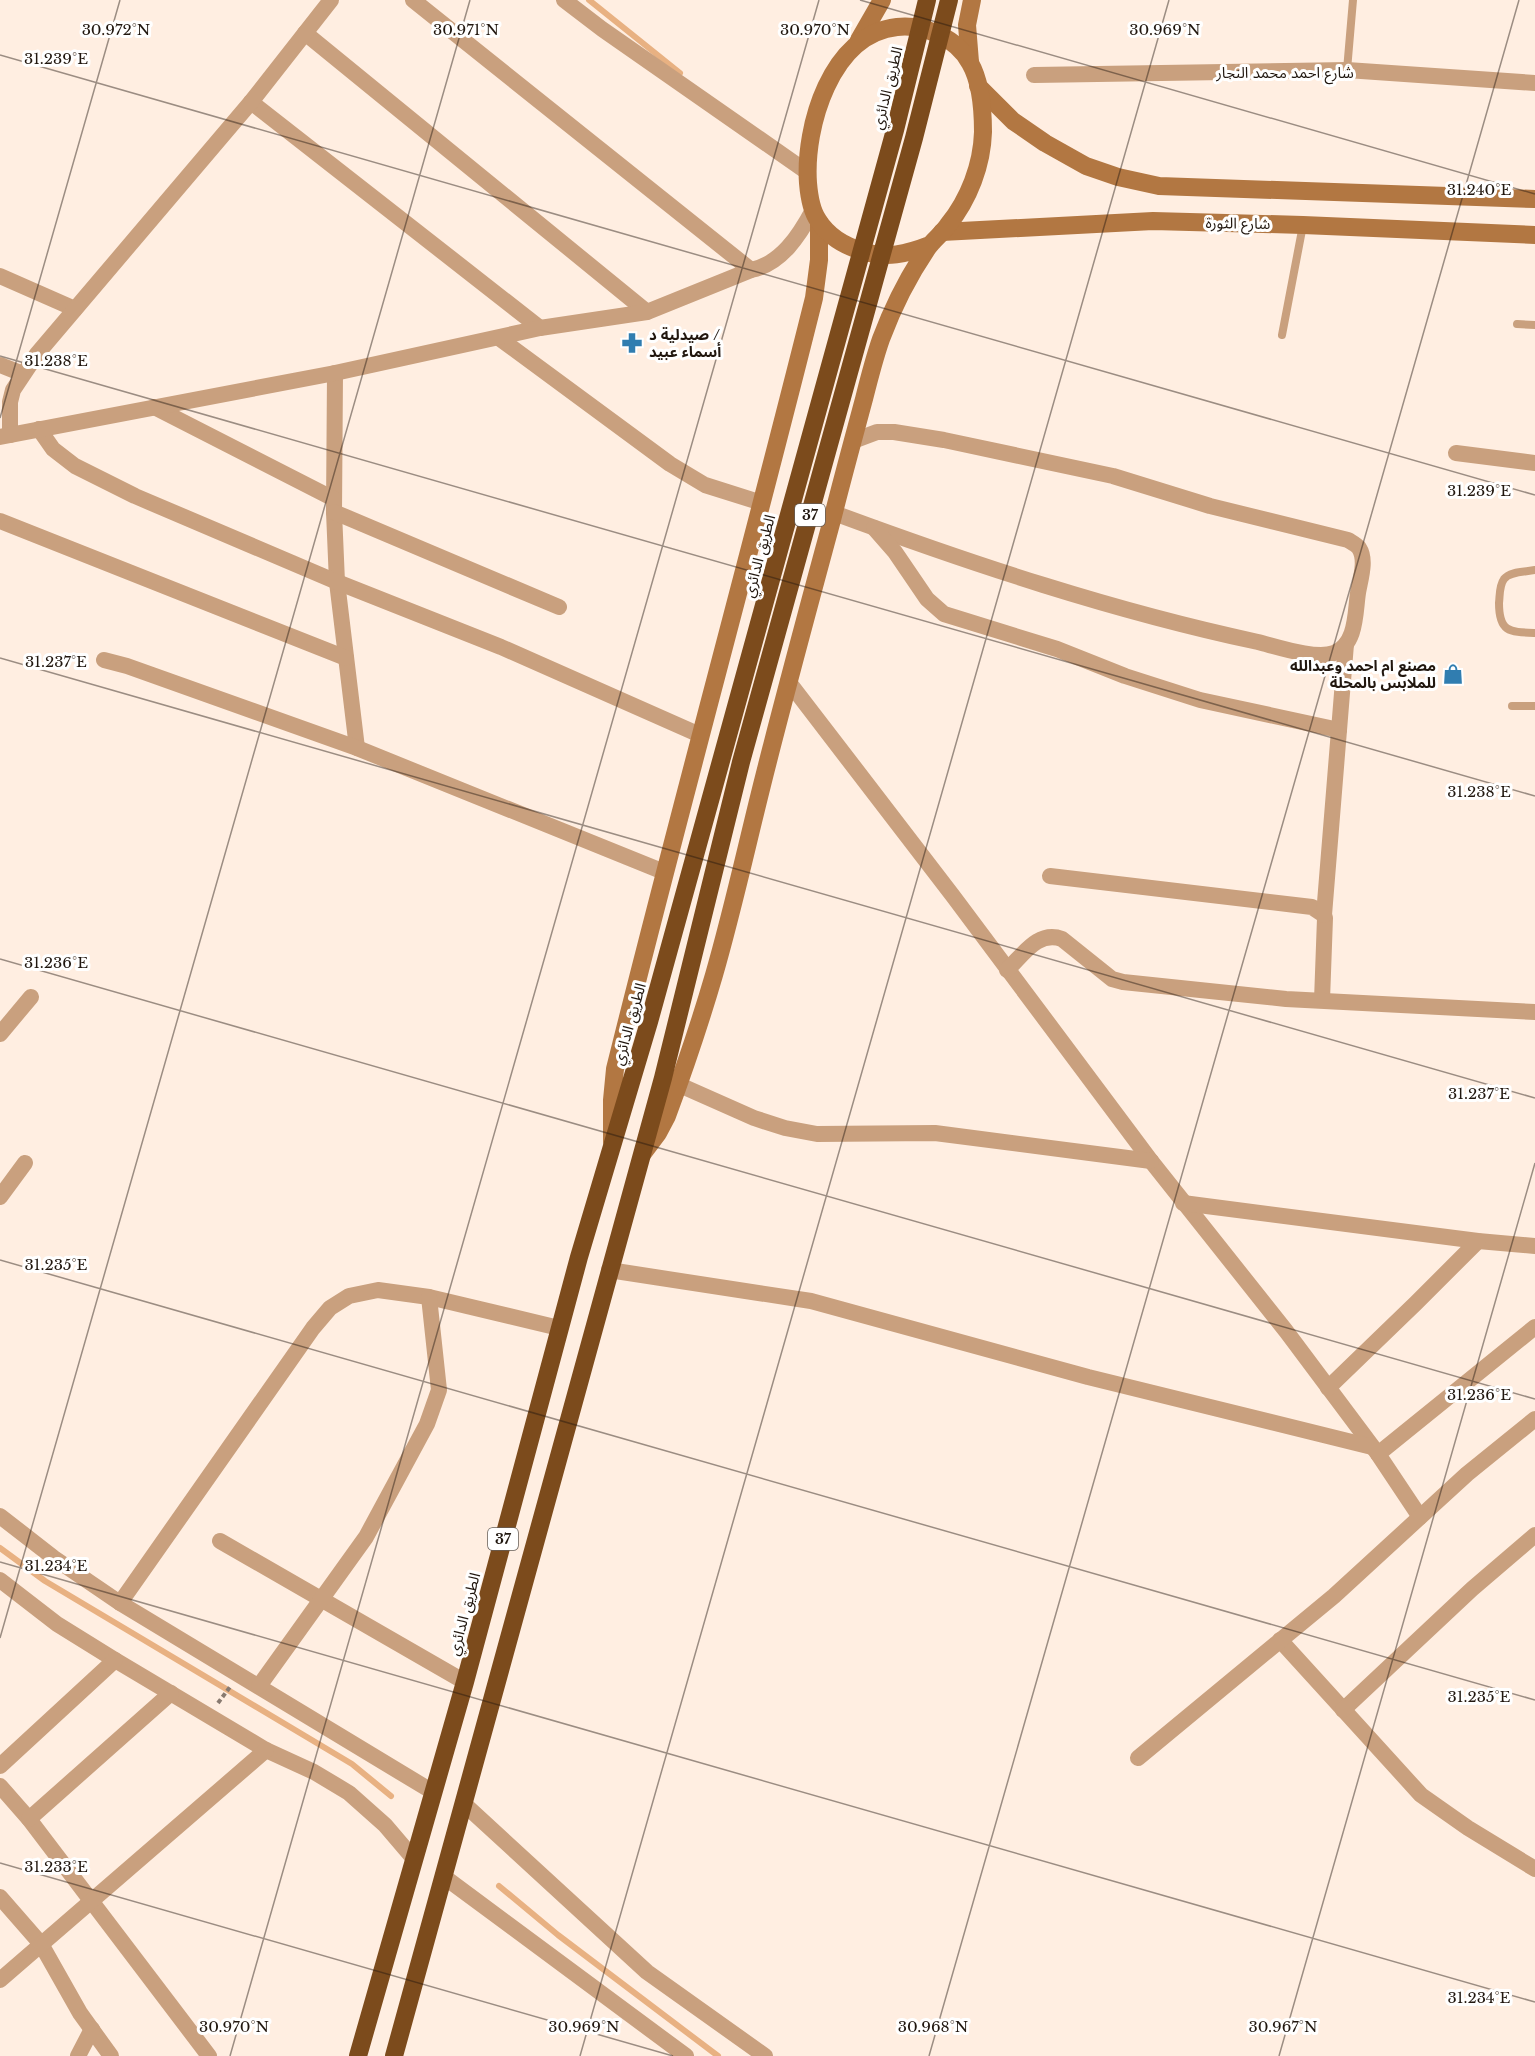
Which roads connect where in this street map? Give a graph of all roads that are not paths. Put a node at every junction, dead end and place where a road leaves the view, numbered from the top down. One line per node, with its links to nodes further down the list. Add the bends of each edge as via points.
1 (331, 0): 9 (street)
2 (413, 0): 23 (street)
3 (564, 0): 17 (street)
4 (882, 0): 10 (street)
5 (927, 0): 68 (highway, الطريق الدائري / 37, via 895,130)
6 (949, 0): 67 (highway, 37, via 741,762 674,1031)
7 (972, 0): 11 (street, via 967,26)
8 (1353, 0): 12 (lane)
9 (304, 33): 16 (street); 26 (street)
10 (856, 45): 11 (street, via 874,33 895,27 917,27 938,33); 17 (street, via 828,82 819,103)
11 (970, 62): 15 (street)
12 (1347, 70): 13 (street, شارع احمد محمد النجار); 14 (street, شارع احمد محمد النجار)
13 (1034, 75)
14 (1535, 83)
15 (978, 86): 18 (street, via 1013,121 1045,143 1086,166 1138,182 1223,189); 22 (street, via 983,135 979,160 961,206)
16 (251, 102): 25 (street); 29 (street)
17 (807, 172): 19 (street)
18 (1535, 199)
19 (816, 216): 22 (street, via 833,237 870,254 891,256 911,252); 23 (street, via 784,252 764,267); 41 (street, via 819,260 814,298)
20 (1303, 225): 21 (street, شارع الثورة); 22 (street, شارع الثورة, via 1153,221); 30 (lane)
21 (1535, 235)
22 (936, 238): 38 (street, via 894,307 880,342)
23 (751, 270): 26 (street)
24 (0, 276): 25 (street)
25 (75, 309): 34 (street)
26 (647, 312): 29 (street)
27 (1517, 324): 28 (lane)
28 (1535, 325)
29 (540, 328): 31 (street)
30 (1282, 335)
31 (499, 338): 33 (street); 41 (street, via 670,464 705,485)
32 (0, 365): 34 (street)
33 (336, 373): 35 (street); 42 (street)
34 (23, 374): 37 (street, via 13,390)
35 (154, 407): 36 (street); 42 (street)
36 (39, 429): 37 (street); 47 (street, via 53,449 85,471)
37 (5, 436)
38 (853, 441): 43 (street); 50 (street, via 877,432 944,440 1113,476 1210,506 1348,540 1359,548 1363,562 1353,631)
39 (1456, 453): 40 (street)
40 (1535, 463)
41 (762, 503): 57 (street)
42 (334, 506): 47 (street); 48 (street)
43 (834, 513): 45 (street); 53 (street)
44 (0, 521): 51 (street)
45 (873, 528): 50 (street, via 1060,591 1235,638 1318,655); 56 (street, via 927,599 944,614 1200,700)
46 (1535, 570): 49 (lane, via 1504,578 1499,617 1504,627 1514,632)
47 (338, 582): 51 (street); 57 (street, via 501,647)
48 (559, 607)
49 (1535, 633)
50 (1346, 645): 56 (street)
51 (346, 658): 58 (street)
52 (105, 660): 58 (street)
53 (788, 681): 62 (street); 67 (street, via 714,976)
54 (1512, 706): 55 (lane)
55 (1535, 706)
56 (1339, 730): 61 (street)
57 (700, 735): 59 (street)
58 (357, 748): 59 (street)
59 (664, 872): 68 (street, via 615,1069)
60 (1050, 876): 61 (street, via 1312,907)
61 (1324, 915): 64 (street)
62 (1007, 970): 64 (street, via 1040,938 1054,936 1123,982); 69 (street)
63 (32, 997): 66 (street)
64 (1322, 1000): 65 (street)
65 (1535, 1012)
66 (0, 1034)
67 (671, 1081): 69 (street, via 754,1118 817,1134 935,1133); 75 (highway, 37, via 642,1154)
68 (612, 1147): 78 (highway, الطريق الدائري / 37)
69 (1151, 1161): 72 (street)
70 (25, 1164): 71 (street)
71 (0, 1197)
72 (1183, 1203): 73 (street); 79 (street)
73 (1478, 1241): 74 (street); 79 (street)
74 (1535, 1246)
75 (609, 1270): 81 (street, via 811,1301); 100 (highway, 37)
76 (429, 1297): 78 (street); 87 (street, via 439,1390 427,1424 366,1537); 88 (street, via 378,1290 349,1296 330,1308)
77 (1535, 1327): 81 (street)
78 (559, 1328): 91 (highway, الطريق الدائري / 37)
79 (1328, 1388): 81 (street)
80 (1535, 1419): 83 (street)
81 (1375, 1450): 83 (street)
82 (0, 1516): 88 (street)
83 (1420, 1517): 89 (street)
84 (1535, 1534): 94 (street)
85 (220, 1541): 87 (street)
86 (0, 1580): 90 (street, via 57,1624)
87 (321, 1599): 91 (street); 92 (street)
88 (120, 1604): 92 (street)
89 (1280, 1640): 94 (street); 96 (street)
90 (115, 1660): 93 (street); 97 (street)
91 (465, 1682): 99 (highway, الطريق الدائري / 37)
92 (259, 1686): 99 (street)
93 (171, 1693): 95 (street); 101 (street)
94 (1343, 1710): 103 (street, via 1421,1796)
95 (266, 1750): 102 (street, via 349,1793 385,1825); 106 (street)
96 (1138, 1758)
97 (0, 1767)
98 (0, 1786): 101 (street)
99 (433, 1792): 102 (highway, الطريق الدائري / 37)
100 (463, 1803): 104 (highway, 37); 116 (street, via 647,1972)
101 (30, 1819): 106 (street)
102 (414, 1860): 113 (highway, الطريق الدائري / 37)
103 (1535, 1869)
104 (443, 1876): 114 (highway, 37); 115 (street)
105 (0, 1897): 107 (street)
106 (91, 1901): 107 (street); 112 (street)
107 (41, 1944): 108 (street); 109 (street)
108 (0, 1980)
109 (92, 2029): 110 (street); 111 (street)
110 (78, 2056)
111 (111, 2056)
112 (209, 2056)
113 (358, 2056)
114 (394, 2056)
115 (686, 2056)
116 (765, 2056)

